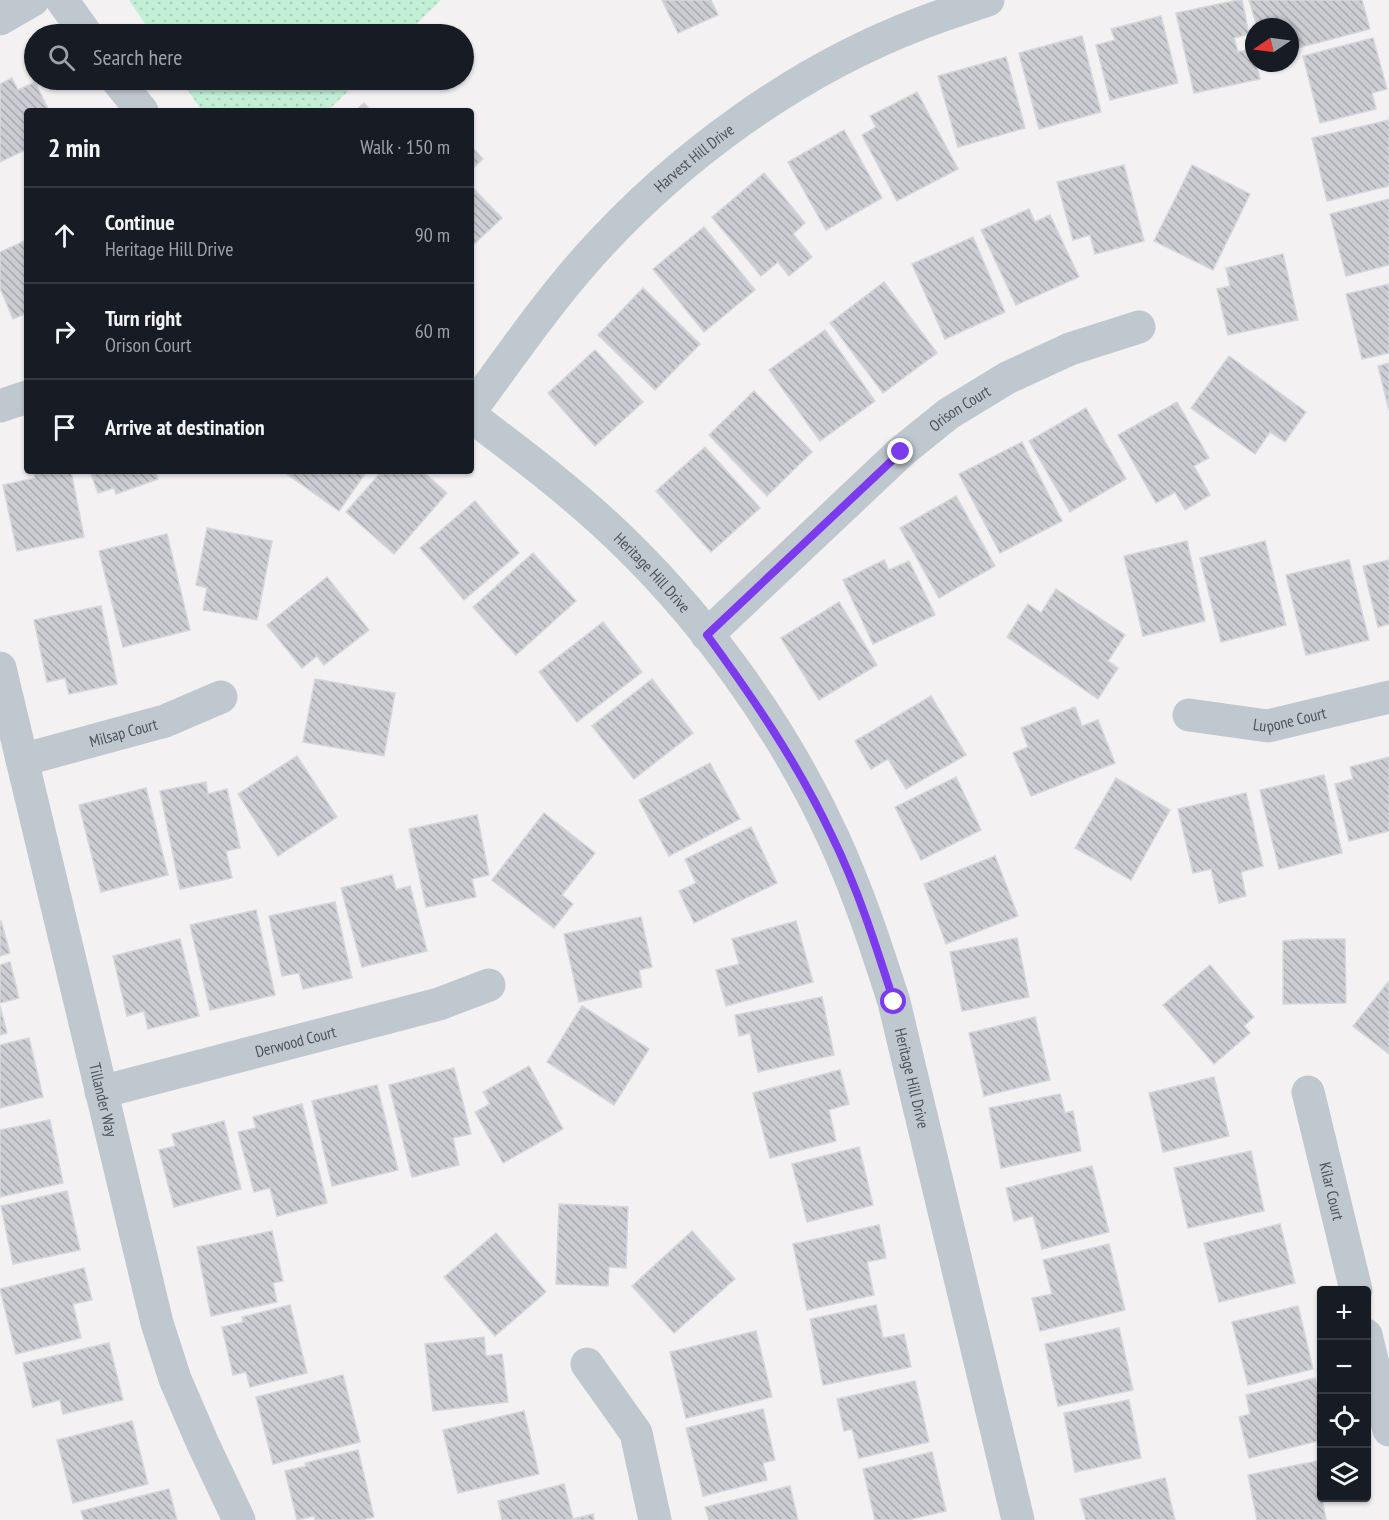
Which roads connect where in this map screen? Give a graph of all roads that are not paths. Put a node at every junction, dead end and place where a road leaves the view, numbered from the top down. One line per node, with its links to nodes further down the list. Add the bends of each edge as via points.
1 (33, 0): 4 (street)
2 (62, 0): 5 (street)
3 (988, 0): 11 (street, Harvest Hill Drive, via 917,25 846,57 779,96 703,149 633,210 590,255)
4 (0, 19)
5 (79, 24)
6 (125, 90): 7 (street)
7 (140, 108)
8 (1139, 327): 13 (street, Orison Court, via 1070,349 1007,378 948,414 901,452)
9 (24, 398): 10 (street)
10 (0, 406)
11 (474, 406)
12 (474, 418): 13 (street, Heritage Hill Drive, via 617,535)
13 (707, 635): 28 (street, Heritage Hill Drive, via 752,695 790,756 832,836 867,919 894,1002)
14 (0, 668): 18 (street, Tillander Way)
15 (221, 697): 18 (street, Milsap Court, via 165,721)
16 (1389, 697): 17 (street, Lupone Court, via 1268,726)
17 (1189, 715)
18 (22, 760): 20 (street, Tillander Way)
19 (489, 985): 20 (street, Derwood Court, via 439,1004)
20 (101, 1092): 26 (street, Tillander Way, via 157,1323 175,1379)
21 (1308, 1092): 22 (street, Kilar Court)
22 (1355, 1286)
23 (1367, 1340): 25 (street)
24 (587, 1364): 27 (street, via 636,1433)
25 (1389, 1430)
26 (239, 1520)
27 (655, 1520)
28 (1018, 1520)

